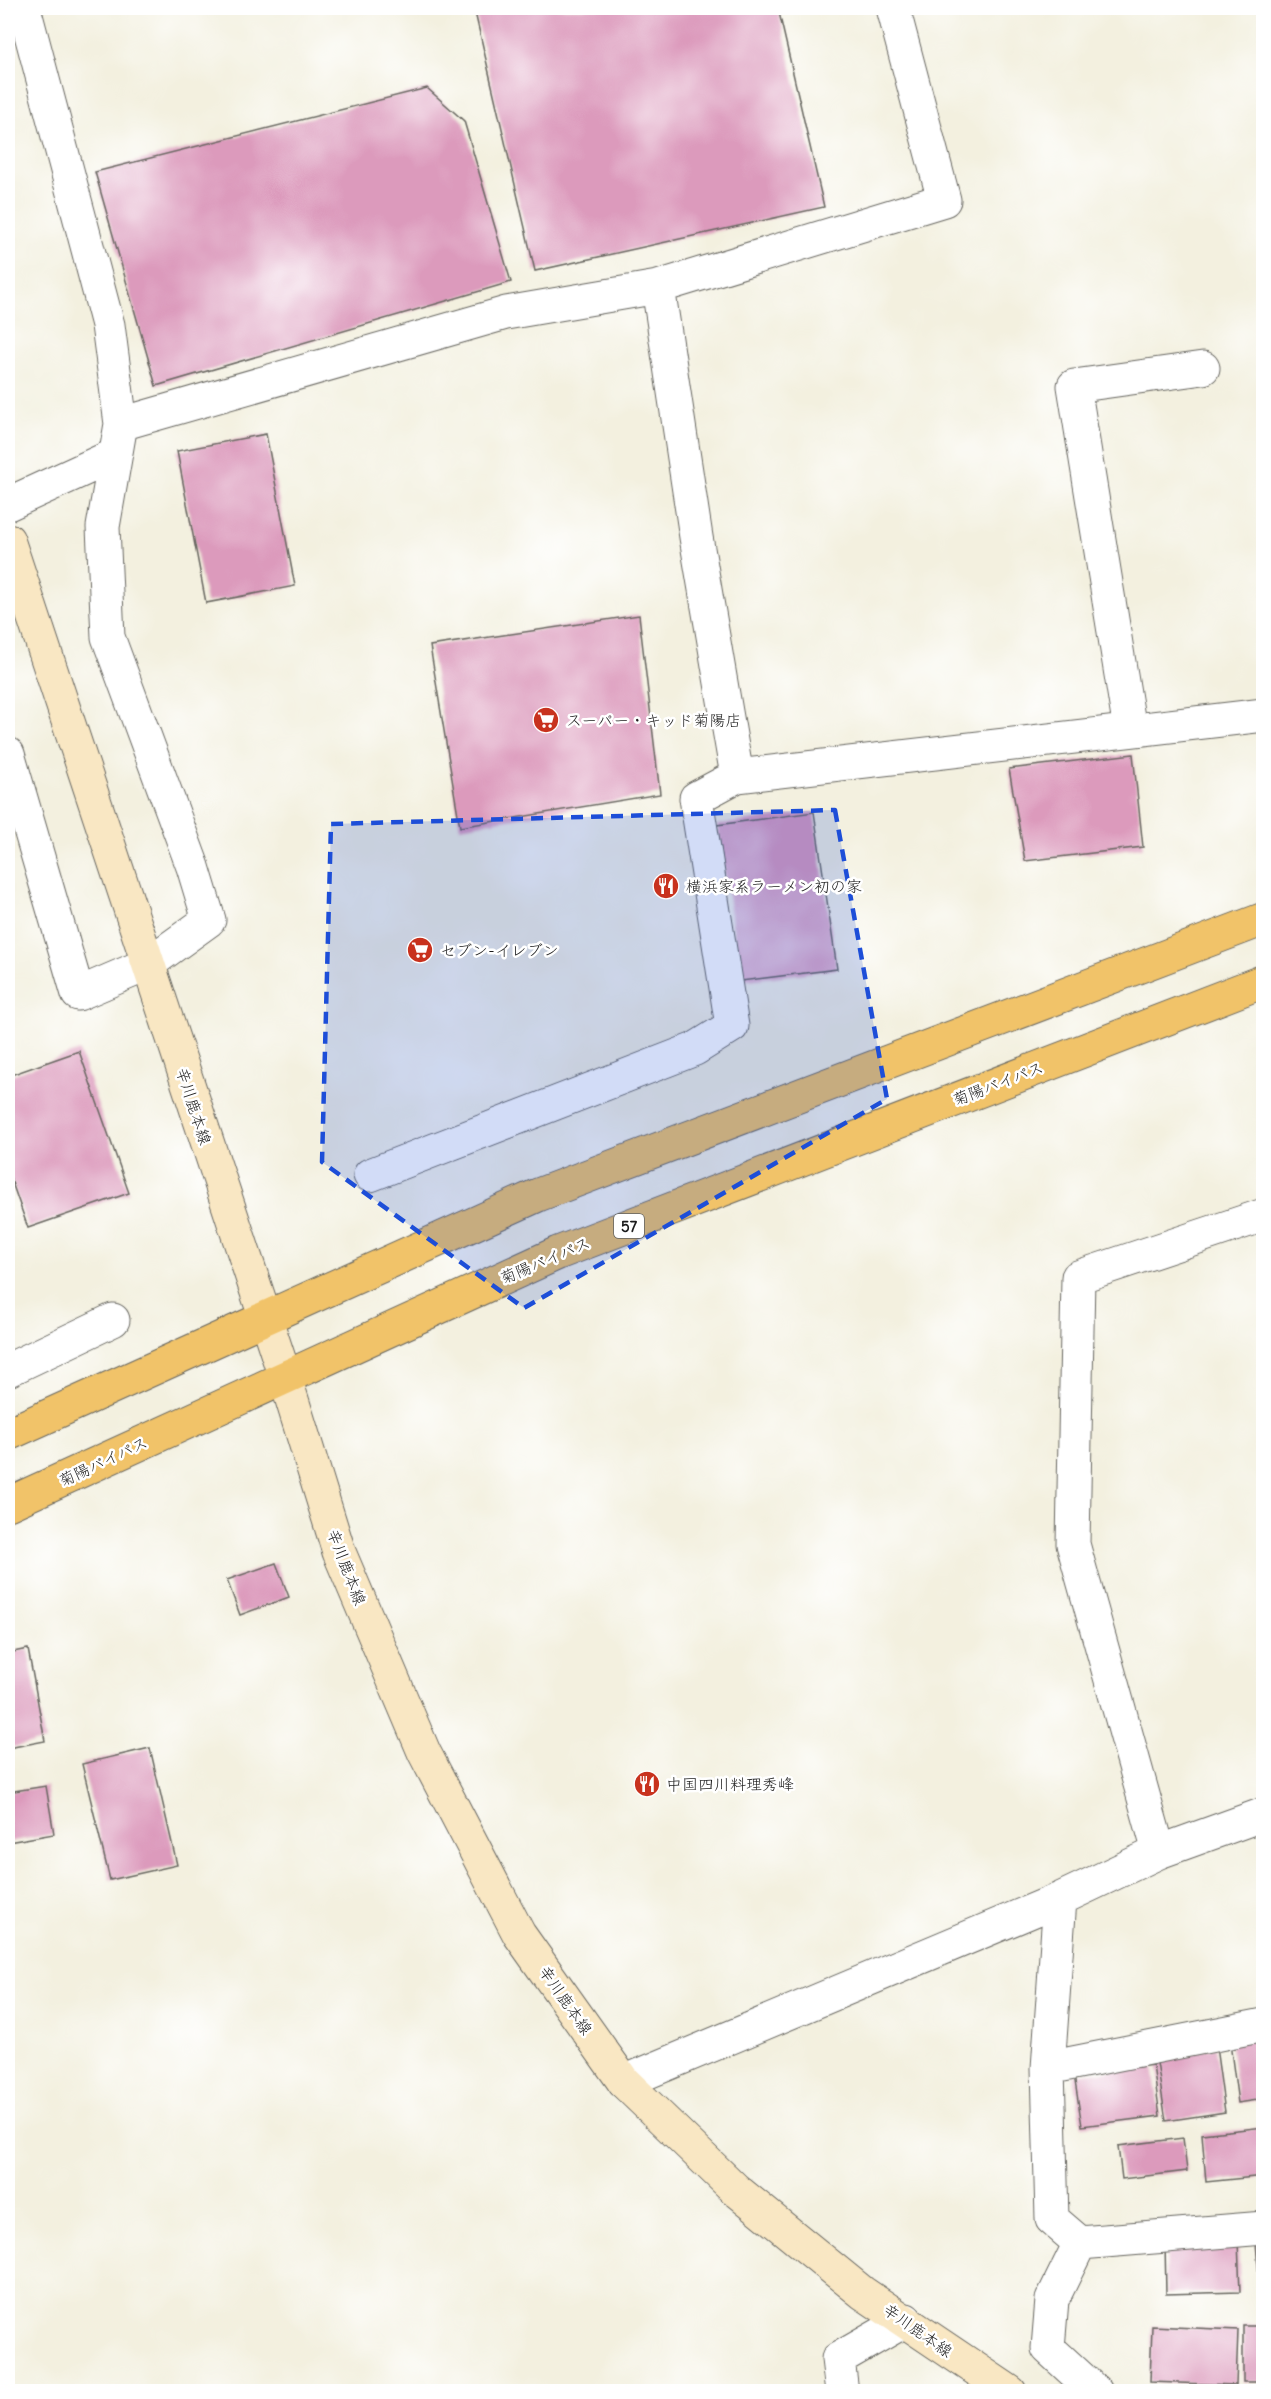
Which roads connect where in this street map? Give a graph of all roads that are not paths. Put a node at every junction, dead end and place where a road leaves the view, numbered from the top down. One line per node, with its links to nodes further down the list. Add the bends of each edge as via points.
1 (24, 8): 5 (street, via 108,325)
2 (893, 8): 3 (street, via 944,200)
3 (658, 286): 5 (street, via 506,313); 11 (street)
4 (1203, 368): 9 (street, via 1074,386)
5 (118, 440): 6 (street); 13 (street, via 103,527 108,637 209,920)
6 (8, 504)
7 (8, 540): 13 (main road, 辛川鹿本線)
8 (1263, 715): 9 (street)
9 (1130, 730): 11 (street)
10 (8, 754): 13 (street, via 78,994)
11 (737, 776): 15 (street, via 696,798 732,1026 695,1049)
12 (1263, 919): 17 (highway, via 538,1195)
13 (148, 964): 17 (main road, 辛川鹿本線)
14 (1263, 981): 20 (highway, 菊陽バイパス / 57, via 558,1253)
15 (370, 1175)
16 (1263, 1215): 24 (street, via 1078,1277 1073,1544)
17 (266, 1318): 20 (main road, 辛川鹿本線); 21 (highway)
18 (113, 1320): 19 (street)
19 (8, 1370)
20 (285, 1377): 22 (highway, 菊陽バイパス / 57); 28 (main road, 辛川鹿本線, via 339,1552 424,1752 519,1934)
21 (8, 1434)
22 (8, 1504)
23 (1263, 1814): 24 (street)
24 (1159, 1852): 25 (street)
25 (1060, 1899): 27 (street); 28 (street)
26 (1263, 2025): 27 (street)
27 (1048, 2068): 30 (street, via 1052,2219)
28 (624, 2082): 31 (main road, 辛川鹿本線, via 735,2189 863,2293)
29 (1263, 2228): 30 (street)
30 (1080, 2243): 34 (street, via 1052,2300 1048,2348)
31 (906, 2320): 32 (street, via 838,2359); 33 (main road, 辛川鹿本線, via 968,2366)
32 (842, 2391)
33 (1010, 2391)
34 (1096, 2391)

